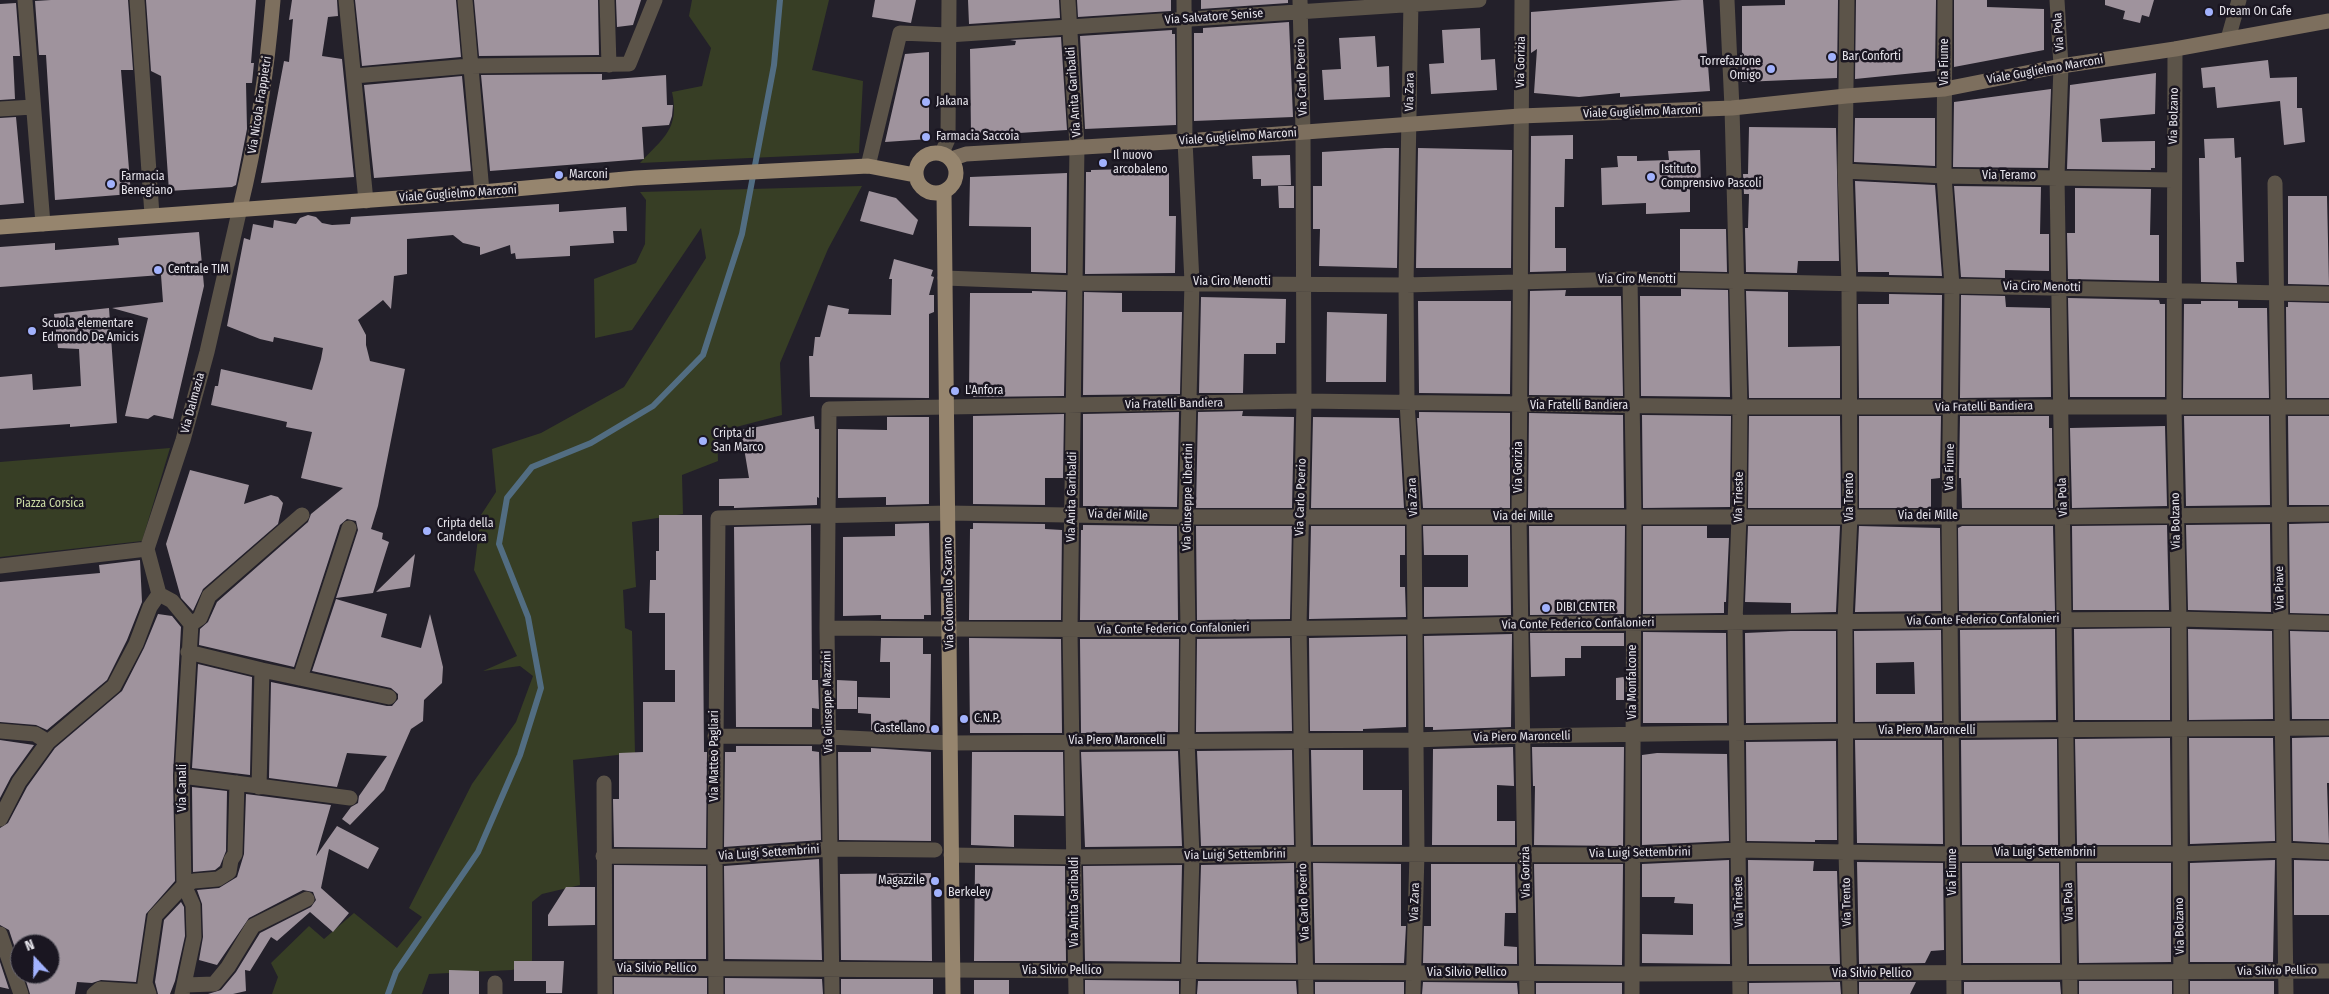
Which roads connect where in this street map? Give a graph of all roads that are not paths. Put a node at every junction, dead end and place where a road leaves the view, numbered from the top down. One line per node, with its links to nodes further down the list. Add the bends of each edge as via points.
1 (25, 0): 32 (street)
2 (137, 0): 52 (street)
3 (273, 0): 51 (street, Via Nicola Frappietri, via 254,154)
4 (346, 0): 29 (street)
5 (465, 0): 27 (street)
6 (607, 0): 26 (street)
7 (654, 0): 26 (street, via 629,64)
8 (949, 0): 23 (street)
9 (1068, 0): 22 (street, Via Anita Garibaldi)
10 (1184, 0): 20 (street, Via Giuseppe Libertini)
11 (1479, 0): 18 (street, Via Salvatore Senise)
12 (1522, 0): 35 (street, Via Gorizia)
13 (1727, 0): 33 (street, Via Trieste)
14 (1847, 0): 31 (street, Via Trento)
15 (1945, 0): 30 (street, Via Fiume)
16 (2057, 0): 28 (street, Via Pola)
17 (2239, 0): 24 (street)
18 (1411, 2): 19 (street, Via Salvatore Senise); 36 (street, Via Zara)
19 (1300, 6): 20 (street, Via Salvatore Senise); 37 (street, Via Carlo Poerio)
20 (1185, 20): 22 (street, Via Salvatore Senise); 38 (street, Via Giuseppe Libertini)
21 (2329, 21): 24 (street, Viale Guglielmo Marconi)
22 (1070, 26): 23 (street, Via Salvatore Senise); 39 (street, Via Anita Garibaldi)
23 (948, 35): 40 (street); 41 (street, Via Salvatore Senise, via 900,33)
24 (2228, 40): 25 (street, Viale Guglielmo Marconi)
25 (2175, 49): 28 (street, Viale Guglielmo Marconi); 46 (street, Via Bolzano)
26 (609, 64): 27 (street)
27 (470, 66): 29 (street); 48 (street)
28 (2061, 66): 30 (street, Viale Guglielmo Marconi); 45 (street, Via Pola)
29 (354, 76): 50 (street)
30 (1945, 88): 31 (street, Viale Guglielmo Marconi); 44 (street, Via Fiume)
31 (1846, 96): 33 (street, Viale Guglielmo Marconi); 42 (street, Via Trento)
32 (33, 107): 34 (street); 53 (street)
33 (1732, 108): 35 (street, Viale Guglielmo Marconi); 57 (street, Via Trieste)
34 (0, 109)
35 (1520, 116): 36 (street, Viale Guglielmo Marconi); 61 (street, Via Gorizia)
36 (1409, 126): 37 (street, Viale Guglielmo Marconi); 63 (street, Via Zara)
37 (1303, 132): 38 (street, Viale Guglielmo Marconi); 60 (street, Via Carlo Poerio)
38 (1185, 141): 39 (street, Viale Guglielmo Marconi); 58 (street, Via Giuseppe Libertini)
39 (1077, 146): 40 (street, Viale Guglielmo Marconi); 59 (street, Via Anita Garibaldi)
40 (946, 156): 43 (main road, Viale Guglielmo Marconi, via 929,154 919,162); 49 (main road, via 957,171 954,184)
41 (868, 166): 43 (main road, Viale Guglielmo Marconi); 48 (main road, Viale Guglielmo Marconi, via 636,178)
42 (1845, 171): 44 (street, Via Teramo); 62 (street, Via Trento)
43 (916, 175): 49 (main road, via 920,187 932,193)
44 (1944, 176): 45 (street, Via Teramo); 64 (street, Via Fiume)
45 (2057, 176): 46 (street, Via Teramo); 65 (street, Via Pola)
46 (2173, 180): 66 (street, Via Bolzano)
47 (2275, 183): 67 (street, Via Piave)
48 (482, 192): 50 (main road, Viale Guglielmo Marconi)
49 (944, 192): 55 (main road, Via Colonnello Scarano)
50 (366, 200): 51 (main road, Viale Guglielmo Marconi)
51 (240, 208): 52 (main road, Viale Guglielmo Marconi); 102 (street, Via Dalmazia, via 183,440)
52 (152, 215): 53 (main road, Viale Guglielmo Marconi)
53 (43, 224): 54 (main road, Viale Guglielmo Marconi)
54 (0, 227)
55 (946, 278): 59 (street, Via Ciro Menotti); 79 (main road, Via Colonnello Scarano)
56 (1630, 279): 57 (street, Via Ciro Menotti); 61 (street, Via Ciro Menotti); 74 (street, Via Monfalcone)
57 (1736, 281): 62 (street, Via Ciro Menotti); 76 (street, Via Trieste)
58 (1192, 282): 59 (street, Via Ciro Menotti); 60 (street, Via Ciro Menotti); 71 (street, Via Giuseppe Libertini)
59 (1076, 283): 72 (street, Via Anita Garibaldi)
60 (1304, 283): 63 (street, Via Ciro Menotti); 69 (street, Via Carlo Poerio)
61 (1521, 283): 63 (street, Via Ciro Menotti); 73 (street, Via Gorizia)
62 (1849, 283): 64 (street, Via Ciro Menotti); 80 (street, Via Trento)
63 (1406, 285): 70 (street, Via Zara)
64 (1952, 286): 65 (street, Via Ciro Menotti); 81 (street, Via Fiume)
65 (2059, 287): 66 (street, Via Ciro Menotti); 75 (street, Via Pola)
66 (2174, 291): 67 (street, Via Ciro Menotti); 82 (street, Via Bolzano)
67 (2276, 294): 68 (street, Via Ciro Menotti); 77 (street, Via Piave)
68 (2329, 294)
69 (1304, 401): 70 (street, Via Fratelli Bandiera); 71 (street, Via Fratelli Bandiera); 94 (street, Via Carlo Poerio)
70 (1408, 402): 73 (street, Via Fratelli Bandiera); 95 (street, Via Zara)
71 (1190, 404): 72 (street, Via Fratelli Bandiera); 93 (street, Via Giuseppe Libertini)
72 (1074, 406): 79 (street, Via Fratelli Bandiera); 85 (street, Via Anita Garibaldi)
73 (1519, 406): 74 (street, Via Fratelli Bandiera); 96 (street, Via Gorizia)
74 (1632, 406): 76 (street, Via Fratelli Bandiera); 90 (street, Via Monfalcone)
75 (2060, 406): 81 (street, Via Fratelli Bandiera); 82 (street, Via Fratelli Bandiera); 99 (street, Via Pola)
76 (1740, 407): 80 (street, Via Fratelli Bandiera); 97 (street, Via Trieste)
77 (2278, 407): 78 (street, Via Fratelli Bandiera); 82 (street, Via Fratelli Bandiera); 92 (street, Via Piave)
78 (2329, 407)
79 (947, 408): 83 (street, Via Fratelli Bandiera); 84 (main road, Via Colonnello Scarano)
80 (1849, 408): 81 (street, Via Fratelli Bandiera); 98 (street, Via Trento)
81 (1952, 408): 91 (street, Via Fiume)
82 (2174, 408): 88 (street, Via Bolzano)
83 (829, 409): 89 (street, Via Giuseppe Mazzini)
84 (948, 512): 85 (street, Via dei Mille); 89 (street, Via dei Mille); 119 (main road, Via Colonnello Scarano)
85 (1072, 514): 93 (street, Via dei Mille); 120 (street, Via Anita Garibaldi)
86 (2329, 514): 92 (street, Via dei Mille)
87 (302, 515): 113 (street, via 208,596 200,618)
88 (2175, 515): 92 (street, Via dei Mille); 99 (street, Via dei Mille); 105 (street, Via Bolzano)
89 (828, 516): 100 (street, Via dei Mille); 117 (street, Via Giuseppe Mazzini)
90 (1634, 516): 96 (street, Via dei Mille); 97 (street, Via dei Mille); 109 (street, Via Monfalcone)
91 (1950, 516): 98 (street, Via dei Mille); 99 (street, Via dei Mille); 108 (street, Via Fiume)
92 (2279, 516): 111 (street, Via Piave)
93 (1186, 517): 94 (street, Via dei Mille); 118 (street, Via Giuseppe Libertini)
94 (1300, 517): 95 (street, Via dei Mille); 115 (street, Via Carlo Poerio)
95 (1414, 517): 96 (street, Via dei Mille); 116 (street, Via Zara)
96 (1519, 517): 114 (street, Via Gorizia)
97 (1739, 517): 98 (street, Via dei Mille); 110 (street, Via Trieste)
98 (1850, 517): 107 (street, Via Trento)
99 (2064, 517): 106 (street, Via Pola)
100 (718, 518): 134 (street, Via Matteo Pagliari)
101 (349, 528): 123 (street)
102 (146, 549): 103 (street); 104 (street)
103 (0, 566)
104 (159, 594): 113 (street, via 172,601); 141 (street, via 114,686)
105 (2179, 619): 106 (street, Via Conte Federico Confalonieri); 111 (street, Via Conte Federico Confalonieri); 131 (street, Via Bolzano)
106 (2064, 620): 108 (street, Via Conte Federico Confalonieri); 130 (street, Via Pola)
107 (1846, 621): 108 (street, Via Conte Federico Confalonieri); 110 (street, Via Conte Federico Confalonieri); 128 (street, Via Trento)
108 (1952, 622): 129 (street, Via Fiume)
109 (1633, 623): 110 (street, Via Conte Federico Confalonieri); 114 (street, Via Conte Federico Confalonieri); 133 (street, Via Monfalcone)
110 (1735, 623): 132 (street, Via Trieste)
111 (2281, 623): 112 (street, Via Conte Federico Confalonieri); 126 (street, Via Piave)
112 (2329, 623)
113 (191, 624): 121 (street, Via Canali)
114 (1522, 624): 116 (street, Via Conte Federico Confalonieri); 135 (street, Via Gorizia)
115 (1299, 627): 116 (street, Via Conte Federico Confalonieri); 118 (street, Via Conte Federico Confalonieri); 137 (street, Via Carlo Poerio)
116 (1414, 627): 138 (street, Via Zara)
117 (827, 628): 119 (street, Via Conte Federico Confalonieri); 136 (street, Via Giuseppe Mazzini)
118 (1188, 628): 120 (street, Via Conte Federico Confalonieri); 140 (street, Via Giuseppe Libertini)
119 (949, 629): 120 (street, Via Conte Federico Confalonieri); 142 (main road, Via Colonnello Scarano)
120 (1070, 630): 139 (street, Via Anita Garibaldi)
121 (188, 652): 122 (street); 143 (street, Via Canali)
122 (262, 670): 123 (street); 146 (street)
123 (300, 678): 124 (street)
124 (389, 697)
125 (2329, 728): 126 (street, Via Piero Maroncelli)
126 (2283, 729): 131 (street, Via Piero Maroncelli); 152 (street, Via Piave)
127 (0, 731): 141 (street, via 35,734)
128 (1847, 731): 129 (street, Via Piero Maroncelli); 132 (street, Via Piero Maroncelli); 153 (street, Via Trento)
129 (1952, 731): 130 (street, Via Piero Maroncelli); 158 (street, Via Fiume)
130 (2064, 731): 131 (street, Via Piero Maroncelli); 155 (street, Via Pola)
131 (2178, 731): 159 (street, Via Bolzano)
132 (1736, 734): 133 (street, Via Piero Maroncelli); 151 (street, Via Trieste)
133 (1633, 735): 135 (street, Via Piero Maroncelli); 162 (street, Via Monfalcone)
134 (715, 736): 136 (street, Via Piero Maroncelli); 165 (street, Via Matteo Pagliari)
135 (1523, 736): 138 (street, Via Piero Maroncelli); 161 (street, Via Gorizia)
136 (829, 737): 142 (street, Via Piero Maroncelli); 149 (street, Via Giuseppe Mazzini)
137 (1301, 740): 138 (street, Via Piero Maroncelli); 140 (street, Via Piero Maroncelli); 156 (street, Via Carlo Poerio)
138 (1415, 740): 157 (street, Via Zara)
139 (1073, 741): 140 (street, Via Piero Maroncelli); 142 (street, Via Piero Maroncelli); 166 (street, Via Anita Garibaldi)
140 (1186, 741): 160 (street, Via Giuseppe Libertini)
141 (48, 742): 148 (street, via 20,782)
142 (950, 743): 164 (main road, Via Colonnello Scarano)
143 (182, 776): 144 (street); 167 (street, Via Canali)
144 (236, 783): 146 (street); 167 (street, via 235,854 229,872 218,879)
145 (604, 783): 163 (street)
146 (259, 787): 147 (street)
147 (350, 798)
148 (0, 819)
149 (830, 849): 150 (street, Via Luigi Settembrini); 165 (street, Via Luigi Settembrini); 172 (street, Via Giuseppe Mazzini)
150 (935, 850)
151 (1738, 850): 153 (street, Via Luigi Settembrini); 162 (street, Via Luigi Settembrini); 180 (street, Via Trieste)
152 (2284, 850): 154 (street, Via Luigi Settembrini); 159 (street, Via Luigi Settembrini); 176 (street, Via Piave)
153 (1846, 852): 158 (street, Via Luigi Settembrini); 186 (street, Via Trento)
154 (2329, 852)
155 (2069, 853): 158 (street, Via Luigi Settembrini); 159 (street, Via Luigi Settembrini); 183 (street, Via Pola)
156 (1302, 854): 157 (street, Via Luigi Settembrini); 160 (street, Via Luigi Settembrini); 178 (street, Via Carlo Poerio)
157 (1417, 854): 161 (street, Via Luigi Settembrini); 181 (street, Via Zara)
158 (1953, 854): 182 (street, Via Fiume)
159 (2179, 854): 184 (street, Via Bolzano)
160 (1192, 855): 166 (street, Via Luigi Settembrini); 175 (street, Via Giuseppe Libertini)
161 (1526, 855): 162 (street, Via Luigi Settembrini); 179 (street, Via Gorizia)
162 (1632, 855): 185 (street, Via Monfalcone)
163 (603, 856): 165 (street, Via Luigi Settembrini); 170 (street)
164 (952, 856): 166 (street, Via Luigi Settembrini); 173 (main road, Via Colonnello Scarano)
165 (715, 857): 171 (street, Via Matteo Pagliari)
166 (1075, 857): 174 (street, Via Anita Garibaldi)
167 (184, 884): 187 (street, Via Canali, via 194,905 194,937); 188 (street, via 155,916 144,983)
168 (306, 898): 187 (street, via 253,926 214,984)
169 (0, 934): 189 (street)
170 (606, 968): 171 (street, Via Silvio Pellico); 191 (street)
171 (716, 969): 172 (street, Via Silvio Pellico); 192 (street, Via Matteo Pagliari)
172 (832, 970): 173 (street, Via Silvio Pellico); 193 (street, Via Giuseppe Mazzini)
173 (953, 970): 174 (street, Via Silvio Pellico); 194 (main road, Via Colonnello Scarano)
174 (1076, 971): 175 (street, Via Silvio Pellico); 195 (street, Via Anita Garibaldi)
175 (1188, 971): 178 (street, Via Silvio Pellico); 196 (street, Via Giuseppe Libertini)
176 (2286, 971): 177 (street, Via Silvio Pellico); 184 (street, Via Silvio Pellico); 206 (street, Via Piave)
177 (2329, 971)
178 (1306, 972): 181 (street, Via Silvio Pellico); 197 (street, Via Carlo Poerio)
179 (1528, 972): 181 (street, Via Silvio Pellico); 185 (street, Via Silvio Pellico); 199 (street, Via Gorizia)
180 (1740, 972): 185 (street, Via Silvio Pellico); 186 (street, Via Silvio Pellico); 201 (street, Via Trieste)
181 (1413, 973): 198 (street, Via Zara)
182 (1954, 973): 183 (street, Via Silvio Pellico); 186 (street, Via Silvio Pellico); 203 (street, Via Fiume)
183 (2070, 973): 184 (street, Via Silvio Pellico); 204 (street, Via Pola)
184 (2180, 973): 205 (street, Via Bolzano)
185 (1632, 974): 200 (street, Via Monfalcone)
186 (1849, 974): 202 (street, Via Trento)
187 (183, 990)
188 (149, 993): 190 (street, via 100,989)
189 (21, 994)
190 (94, 994)
191 (605, 994)
192 (716, 994)
193 (832, 994)
194 (953, 994)
195 (1076, 994)
196 (1188, 994)
197 (1306, 994)
198 (1413, 994)
199 (1527, 994)
200 (1632, 994)
201 (1740, 994)
202 (1850, 994)
203 (1954, 994)
204 (2070, 994)
205 (2181, 994)
206 (2286, 994)

